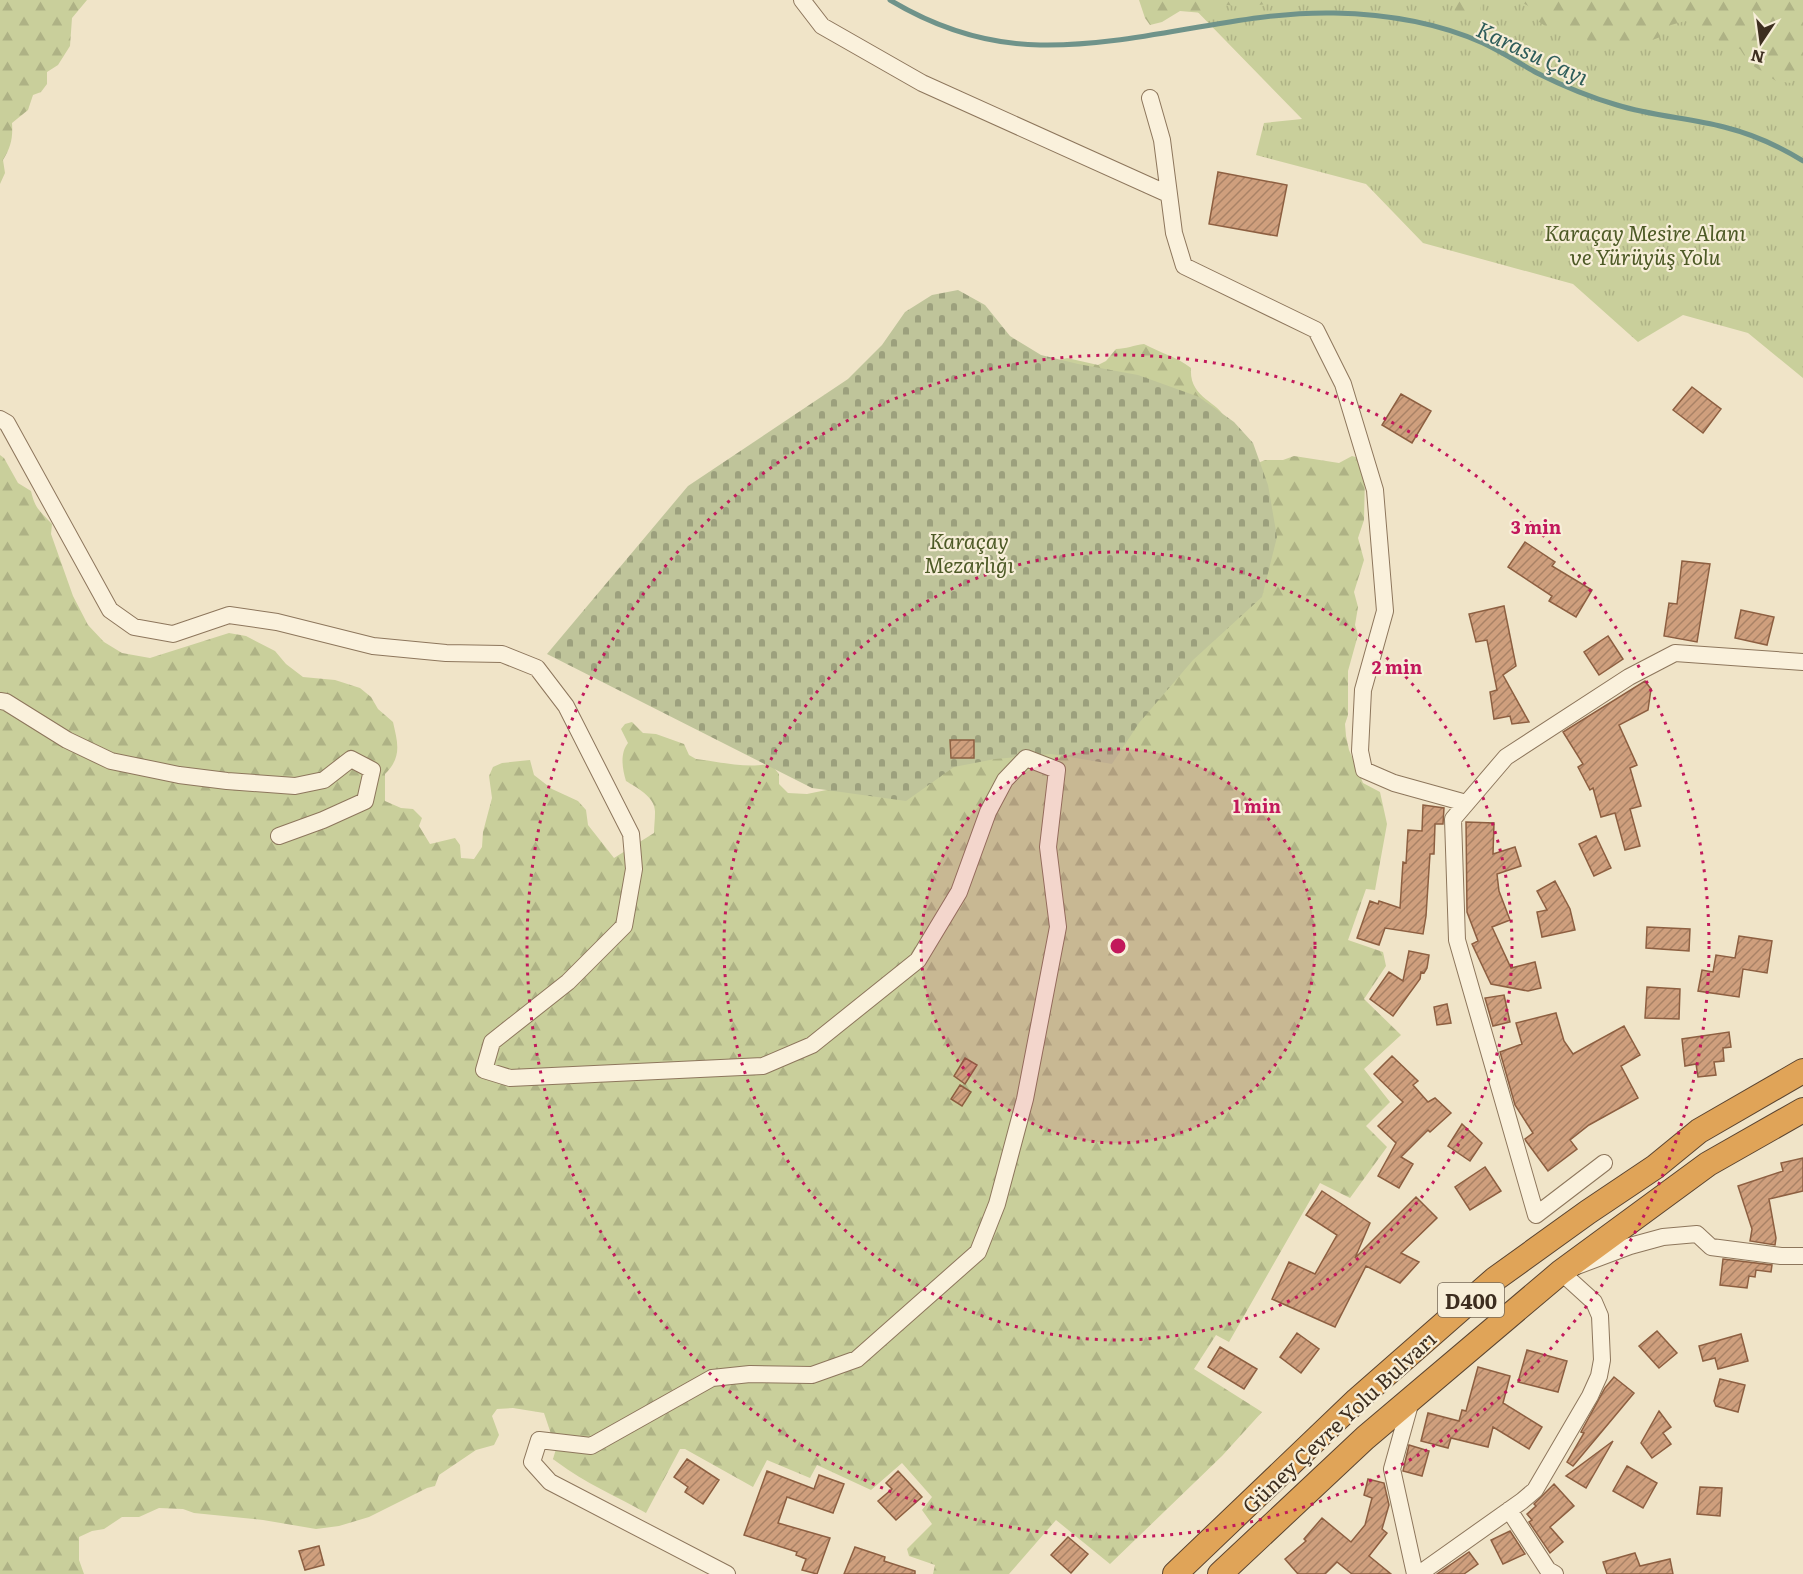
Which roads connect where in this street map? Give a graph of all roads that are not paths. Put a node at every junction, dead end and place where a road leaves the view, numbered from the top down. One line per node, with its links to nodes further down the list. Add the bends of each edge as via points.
1 (802, 0): 3 (street, via 822,26 922,83)
2 (1150, 98): 3 (street, via 1162,140)
3 (1168, 194): 7 (street, via 1184,266 1316,330 1343,384 1375,490 1385,611 1364,690 1360,752 1364,770 1394,783)
4 (0, 418): 16 (street, via 7,423 110,610 134,627 173,634 230,615 277,622 373,646 502,654 537,668 566,706 631,834 634,869 624,926 568,982 492,1042 484,1070 510,1078 764,1066 812,1045 918,960 959,892 988,812 1005,780 1026,758 1057,770 1048,847 1058,927 1025,1100 997,1204 978,1252 857,1359 812,1375 712,1378 591,1446 539,1440 532,1462 550,1482)
5 (1803, 662): 7 (street, via 1675,652 1629,677 1506,757)
6 (0, 701): 8 (street, via 111,761 179,775 295,786 324,780 351,759 372,770 365,801)
7 (1466, 803): 11 (street, via 1453,819 1457,940 1536,1215)
8 (279, 836)
9 (1803, 1071): 17 (highway, Güney Çevre Yolu Bulvarı / D400, via 1699,1131 1655,1167 1495,1279 1373,1386)
10 (1803, 1110): 13 (highway, Güney Çevre Yolu Bulvarı / D400, via 1708,1164)
11 (1604, 1163)
12 (1803, 1256): 13 (street, via 1711,1247 1697,1234 1663,1237 1630,1246)
13 (1561, 1272): 14 (highway, Güney Çevre Yolu Bulvarı / D400); 15 (street, via 1594,1302 1600,1316 1603,1345 1599,1376 1542,1480)
14 (1413, 1397): 18 (highway, Güney Çevre Yolu Bulvarı / D400); 19 (street, via 1392,1469)
15 (1509, 1510): 19 (street); 20 (street, via 1548,1570)
16 (727, 1574)
17 (1175, 1574)
18 (1220, 1574)
19 (1418, 1574)
20 (1556, 1574)

